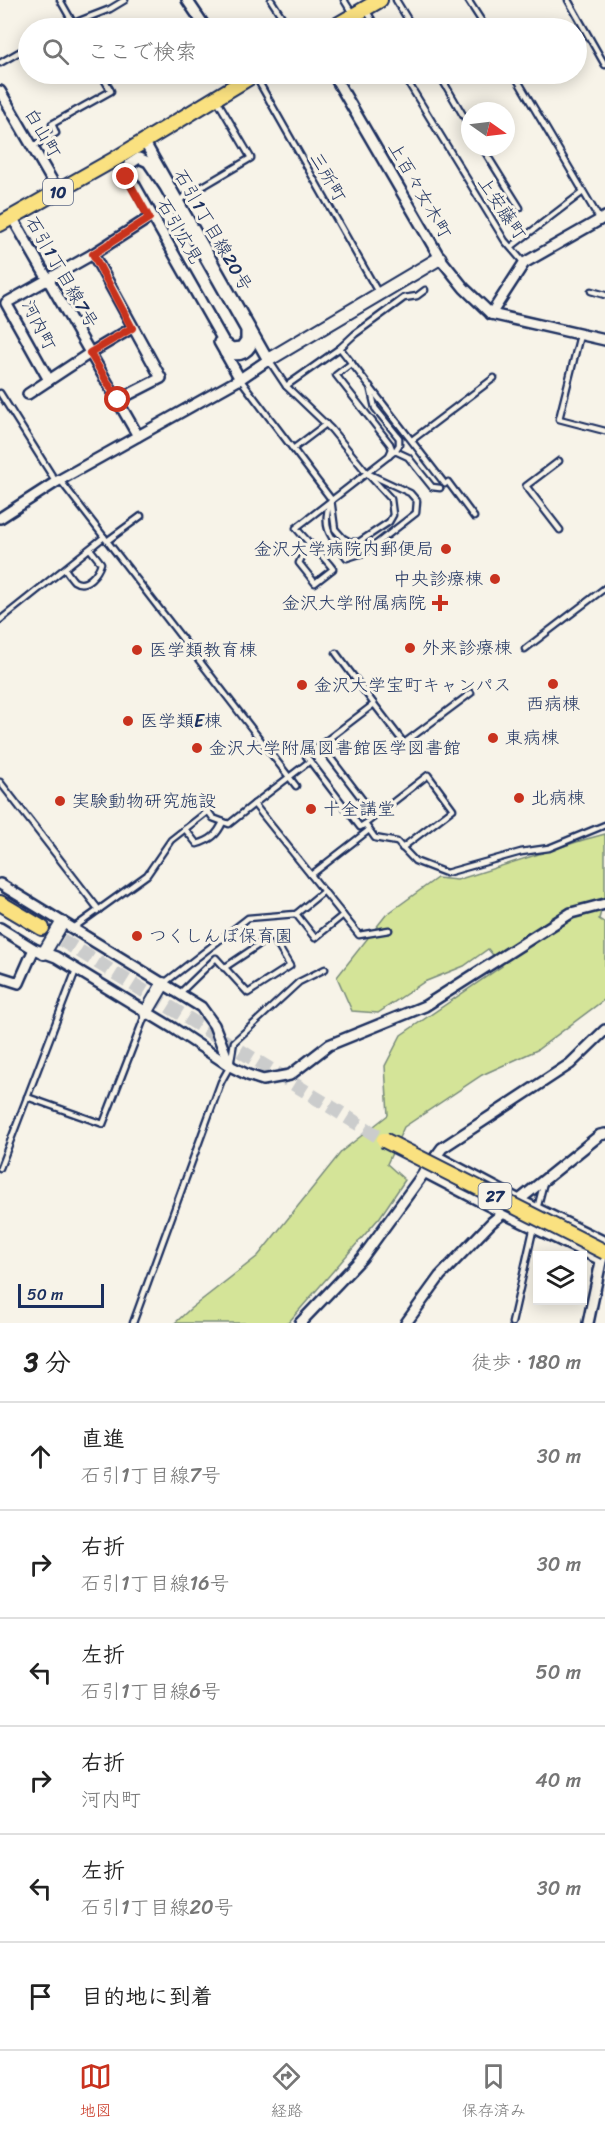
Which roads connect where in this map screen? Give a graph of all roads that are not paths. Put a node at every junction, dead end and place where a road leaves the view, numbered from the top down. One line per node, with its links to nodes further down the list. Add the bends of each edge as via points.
1 (60, 0): 11 (lane)
2 (125, 0): 12 (lane)
3 (187, 0): 13 (street)
4 (271, 0): 14 (lane)
5 (344, 0): 10 (lane)
6 (380, 0): 10 (main road)
7 (396, 0): 17 (lane)
8 (468, 0): 18 (lane)
9 (568, 0): 19 (lane)
10 (359, 12): 15 (main road); 16 (lane)
11 (70, 18)
12 (91, 18)
13 (199, 18)
14 (283, 18)
15 (349, 18)
16 (366, 18)
17 (407, 18)
18 (480, 18)
19 (578, 18)
20 (587, 33): 23 (lane)
21 (18, 53): 22 (lane)
22 (0, 63)
23 (605, 65)
24 (107, 84): 35 (lane, via 111,91 52,124 56,133)
25 (231, 84): 32 (main road, 10)
26 (261, 84): 52 (lane, 三所町)
27 (339, 84): 47 (street, 上百々女木町)
28 (409, 84): 45 (lane, 上安藤町)
29 (445, 84): 33 (lane)
30 (520, 84): 39 (lane)
31 (0, 91): 35 (street, 白山町)
32 (215, 98): 34 (main road, 10); 40 (lane, via 251,158)
33 (461, 112)
34 (144, 141): 37 (main road, 10); 40 (street, 石引1丁目線20号)
35 (32, 147): 38 (street, 白山町)
36 (488, 156): 41 (lane)
37 (115, 159): 38 (main road, 10); 42 (street)
38 (58, 191): 44 (main road, 10)
39 (583, 192): 43 (lane); 45 (lane)
40 (178, 201): 58 (street, 石引1丁目線20号)
41 (520, 207)
42 (149, 218): 46 (street, 河内町); 62 (street)
43 (602, 219): 48 (street)
44 (6, 221): 49 (street, 石引1丁目線7号)
45 (511, 247): 48 (lane, 上安藤町)
46 (93, 254): 49 (street, 河内町); 55 (street)
47 (440, 258): 52 (street); 54 (street, 上百々女木町)
48 (524, 263): 54 (street)
49 (47, 279): 61 (street, 石引1丁目線7号); 66 (street, 河内町, via 6,303)
50 (425, 290): 60 (lane, via 404,298)
51 (591, 291): 53 (lane)
52 (379, 294): 63 (street)
53 (605, 295)
54 (491, 314): 57 (street)
55 (132, 328): 61 (street); 72 (street, via 161,378)
56 (246, 330): 56 (street, 石引広見, via 241,346 232,348 224,342 129,175 133,160 142,158 147,162 165,187)
57 (580, 335): 59 (street); 74 (lane, via 559,419)
58 (254, 336): 62 (street, via 245,353); 63 (street, 石引1丁目線20号)
59 (605, 340)
60 (340, 348): 64 (lane); 68 (lane)
61 (90, 353): 66 (street); 72 (street, 石引1丁目線7号)
62 (225, 353): 67 (street)
63 (268, 360): 67 (street); 68 (lane)
64 (352, 363): 69 (lane); 79 (lane, via 336,375 390,444)
65 (494, 378): 76 (lane)
66 (49, 380): 71 (street)
67 (240, 380): 75 (street); 77 (lane)
68 (286, 386): 73 (lane)
69 (370, 386): 76 (lane); 78 (lane, via 375,408 399,438)
70 (0, 393): 82 (lane)
71 (28, 394)
72 (118, 400): 75 (street, 石引1丁目線7号)
73 (326, 424): 77 (lane); 81 (lane)
74 (605, 431)
75 (138, 436): 82 (street)
76 (412, 440): 86 (lane)
77 (293, 449): 84 (lane)
78 (395, 451): 79 (lane); 83 (lane, via 408,457 432,487)
79 (389, 456): 81 (lane)
80 (559, 461): 88 (lane, via 526,486)
81 (367, 473): 84 (lane); 84 (lane, via 394,507 389,522 370,536 359,542 343,538 336,529); 84 (lane, via 410,493 417,501 416,513 366,552 347,558 327,532)
82 (58, 481): 87 (street); 89 (lane)
83 (440, 488)
84 (331, 499): 90 (lane, via 296,528)
85 (141, 516): 89 (lane)
86 (474, 517)
87 (0, 518)
88 (560, 530)
89 (106, 539): 91 (lane); 101 (lane)
90 (308, 544): 90 (lane, via 319,550 333,569 315,583 299,563)
91 (90, 549): 92 (lane); 92 (lane, via 101,563 96,575 81,583)
92 (64, 569): 94 (lane)
93 (605, 588): 95 (lane)
94 (0, 620)
95 (525, 649)
96 (336, 653): 98 (lane)
97 (471, 693): 98 (lane, via 404,743)
98 (374, 704): 99 (lane)
99 (320, 744): 100 (lane, via 306,756); 105 (lane)
100 (310, 761): 101 (lane); 107 (lane, via 360,827)
101 (289, 777): 103 (lane); 104 (lane)
102 (0, 782): 117 (lane)
103 (296, 786)
104 (254, 804): 106 (lane, via 229,824); 112 (lane)
105 (375, 816): 107 (lane); 111 (lane, via 428,776 453,809)
106 (223, 822): 109 (lane, via 208,811); 109 (lane, via 209,841 197,844)
107 (365, 824): 110 (lane)
108 (605, 825): 111 (lane, via 549,848 446,873 415,861)
109 (185, 829): 117 (lane, via 171,840 147,875)
110 (369, 830): 111 (lane, via 375,838 397,842); 112 (lane)
111 (402, 848)
112 (311, 875): 114 (lane)
113 (0, 884): 120 (street)
114 (324, 891): 118 (lane); 119 (lane)
115 (0, 903): 122 (main road)
116 (605, 904): 133 (street, via 570,913 425,1006 329,1045 290,1075 263,1080)
117 (99, 910): 120 (lane)
118 (296, 914): 119 (lane, via 315,938); 129 (lane, via 248,918)
119 (343, 915): 123 (lane, via 359,935)
120 (67, 926): 124 (street); 129 (street)
121 (0, 928): 124 (street)
122 (42, 928)
123 (389, 930)
124 (39, 951): 127 (street); 128 (street, via 19,984)
125 (224, 968): 125 (lane, via 248,993 290,966 272,936); 130 (lane, via 216,958)
126 (325, 969): 133 (lane, via 299,982 234,1042)
127 (76, 970): 131 (street); 134 (lane)
128 (0, 977)
129 (163, 984): 130 (street); 131 (street)
130 (179, 994): 133 (street, via 201,1007 214,1025)
131 (146, 1013): 133 (street); 134 (lane, via 103,1124)
132 (605, 1030): 137 (street, via 570,1064)
133 (230, 1066): 147 (lane, via 220,1082)
134 (27, 1096): 138 (lane)
135 (605, 1134): 140 (street)
136 (384, 1140): 146 (main road, 27, bridge)
137 (436, 1155): 139 (street); 141 (street)
138 (0, 1168)
139 (424, 1172): 143 (street); 148 (street, via 362,1258)
140 (544, 1180): 141 (street); 142 (lane)
141 (519, 1200): 142 (street); 143 (street)
142 (537, 1209): 144 (lane); 145 (street)
143 (503, 1213): 144 (street); 149 (street, via 440,1276)
144 (533, 1228): 146 (street); 150 (lane)
145 (605, 1244): 146 (street)
146 (603, 1256): 151 (street)
147 (133, 1323)
148 (300, 1323)
149 (406, 1323)
150 (512, 1323)
151 (588, 1323)

